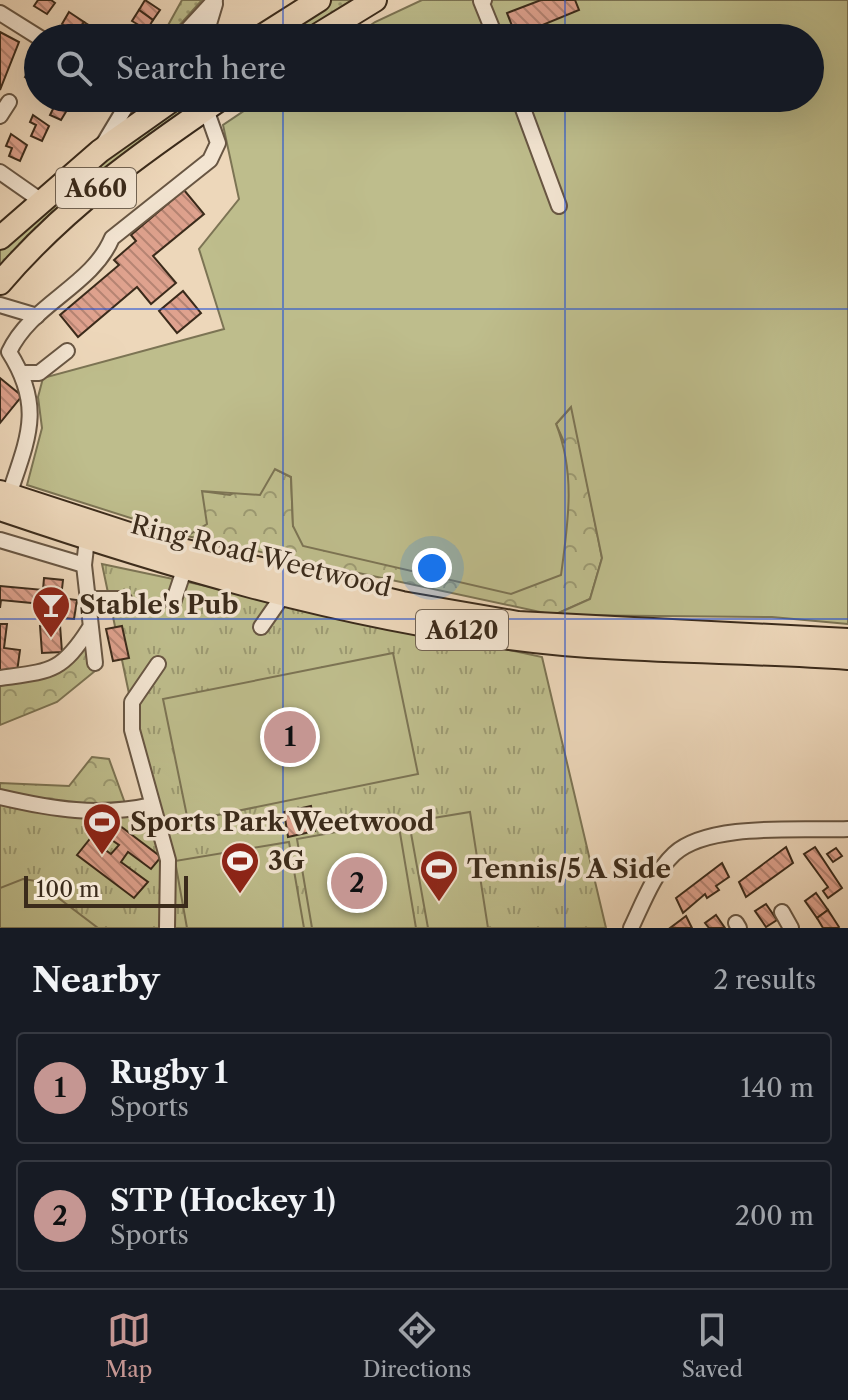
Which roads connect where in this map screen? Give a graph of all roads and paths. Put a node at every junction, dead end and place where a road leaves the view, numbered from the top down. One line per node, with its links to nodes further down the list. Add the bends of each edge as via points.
1 (216, 0): 6 (street); 7 (street)
2 (319, 0): 8 (highway)
3 (375, 0): 9 (highway)
4 (484, 0): 10 (street)
5 (0, 13): 11 (street)
6 (195, 24)
7 (209, 24)
8 (281, 24)
9 (336, 24)
10 (490, 24)
11 (24, 28)
12 (9, 102): 18 (street)
13 (120, 112): 19 (street)
14 (155, 112): 19 (highway, A660)
15 (203, 112): 24 (highway, A660, via 76,205)
16 (218, 112): 26 (street, via 218,143 210,160 112,238 104,256)
17 (524, 112): 22 (street)
18 (0, 116)
19 (100, 151): 21 (highway, A660)
20 (0, 172): 21 (street)
21 (40, 200): 23 (highway, A660)
22 (559, 206)
23 (0, 238)
24 (0, 283)
25 (0, 305): 26 (street)
26 (37, 316): 28 (street, via 17,333 9,352)
27 (67, 351): 28 (street, via 39,373)
28 (22, 373): 29 (street, via 32,424)
29 (3, 498): 30 (highway, Ring Road Weetwood / A6120); 40 (highway, Ring Road Weetwood / A6120, via 353,594 504,621)
30 (87, 539): 32 (street); 33 (highway, Ring Road Weetwood / A6120)
31 (0, 540): 32 (street)
32 (84, 565): 34 (street)
33 (185, 567): 36 (highway, Ring Road Weetwood / A6120); 37 (street)
34 (87, 599): 35 (street); 39 (street)
35 (124, 599)
36 (280, 600): 38 (street); 41 (highway, Ring Road Weetwood / A6120, via 510,639)
37 (173, 603)
38 (261, 627)
39 (89, 629): 42 (street); 44 (street, via 60,667)
40 (848, 640)
41 (848, 658)
42 (95, 663)
43 (158, 664): 46 (street, via 132,702 132,730)
44 (0, 678)
45 (0, 797): 46 (street, via 101,814)
46 (152, 805): 49 (street, via 168,860)
47 (848, 829): 50 (street, via 700,839 675,853 660,872)
48 (782, 912): 51 (street)
49 (167, 928)
50 (631, 928)
51 (791, 928)

